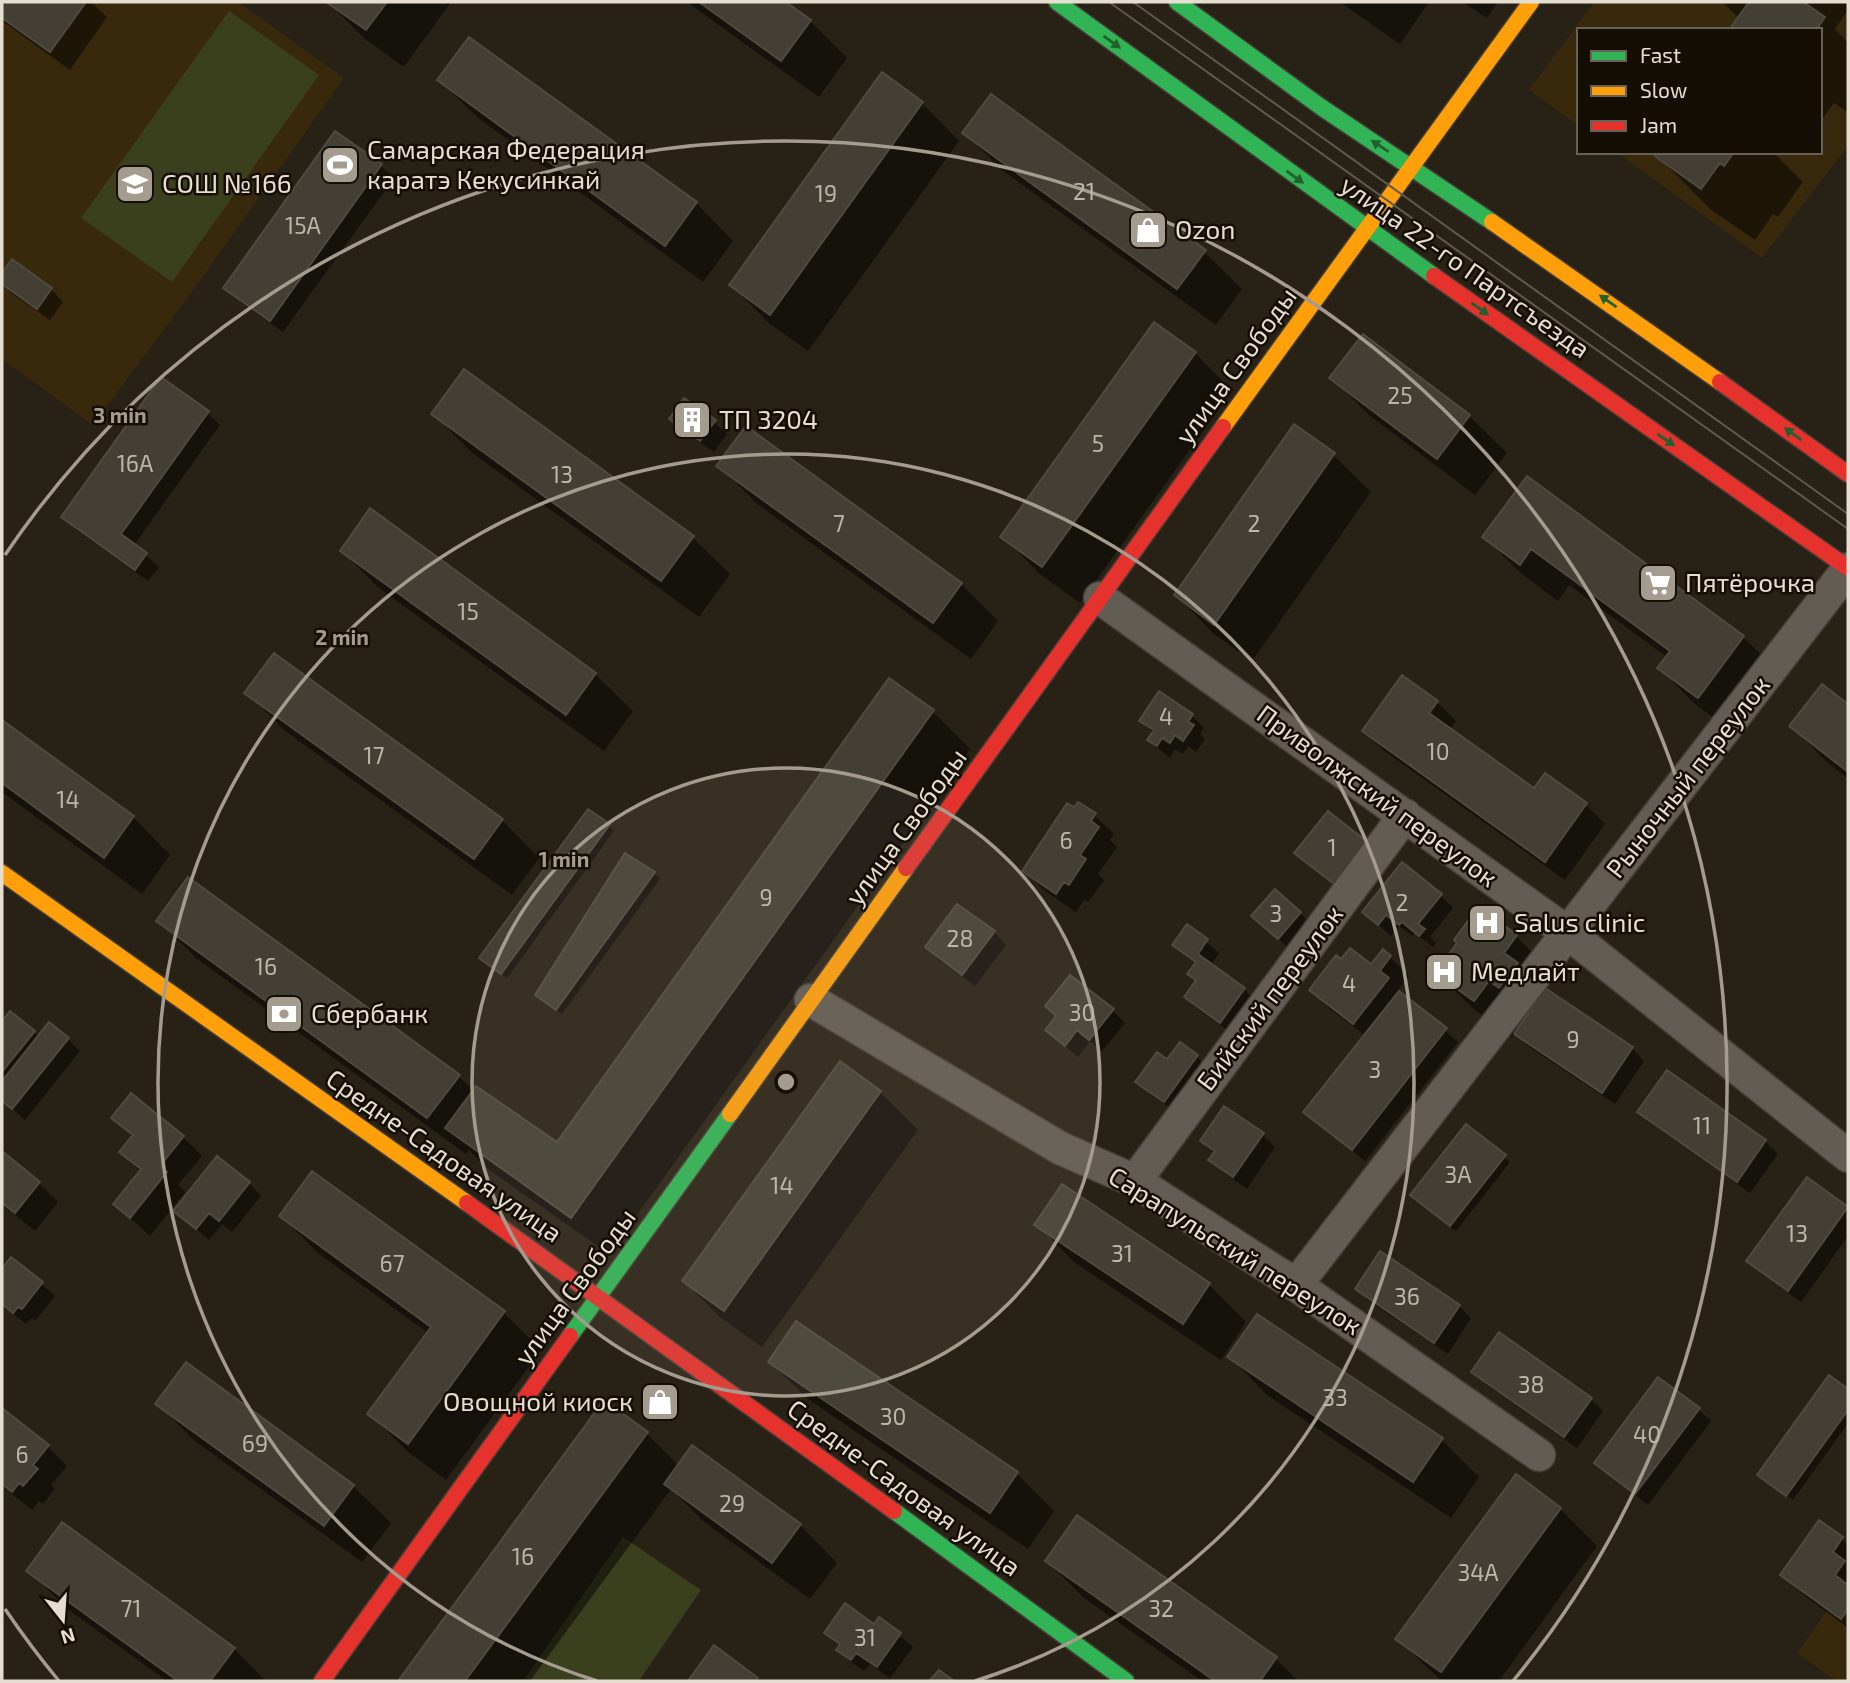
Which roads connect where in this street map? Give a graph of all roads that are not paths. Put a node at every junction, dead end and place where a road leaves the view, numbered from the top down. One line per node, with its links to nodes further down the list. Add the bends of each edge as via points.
1 (1057, 2): 5 (main road, улица 22-го Партсъезда, one-way to 5)
2 (1177, 2): 4 (main road, улица 22-го Партсъезда, one-way to 2)
3 (1531, 2): 4 (main road, улица Свободы)
4 (1409, 166): 5 (main road, улица Свободы); 6 (main road, улица 22-го Партсъезда, one-way to 4, via 1545,257)
5 (1366, 228): 7 (main road, улица 22-го Партсъезда, one-way to 7); 8 (main road, улица Свободы)
6 (1848, 474)
7 (1848, 568): 11 (street, Рыночный переулок)
8 (1100, 598): 9 (street, Приволжский переулок); 12 (main road, улица Свободы)
9 (1405, 815): 11 (street, Приволжский переулок); 14 (street, Бийский переулок)
10 (4, 878): 16 (main road, Средне-Садовая улица)
11 (1568, 933): 13 (street, Приволжский переулок); 15 (street, Рыночный переулок)
12 (811, 1000): 14 (street, Сарапульский переулок, via 1060,1148); 16 (main road, улица Свободы)
13 (1848, 1156)
14 (1135, 1181): 15 (street, Сарапульский переулок)
15 (1296, 1285): 17 (street, Сарапульский переулок)
16 (598, 1296): 18 (main road, улица Свободы); 19 (main road, Средне-Садовая улица)
17 (1539, 1455)
18 (322, 1681)
19 (1126, 1681)

